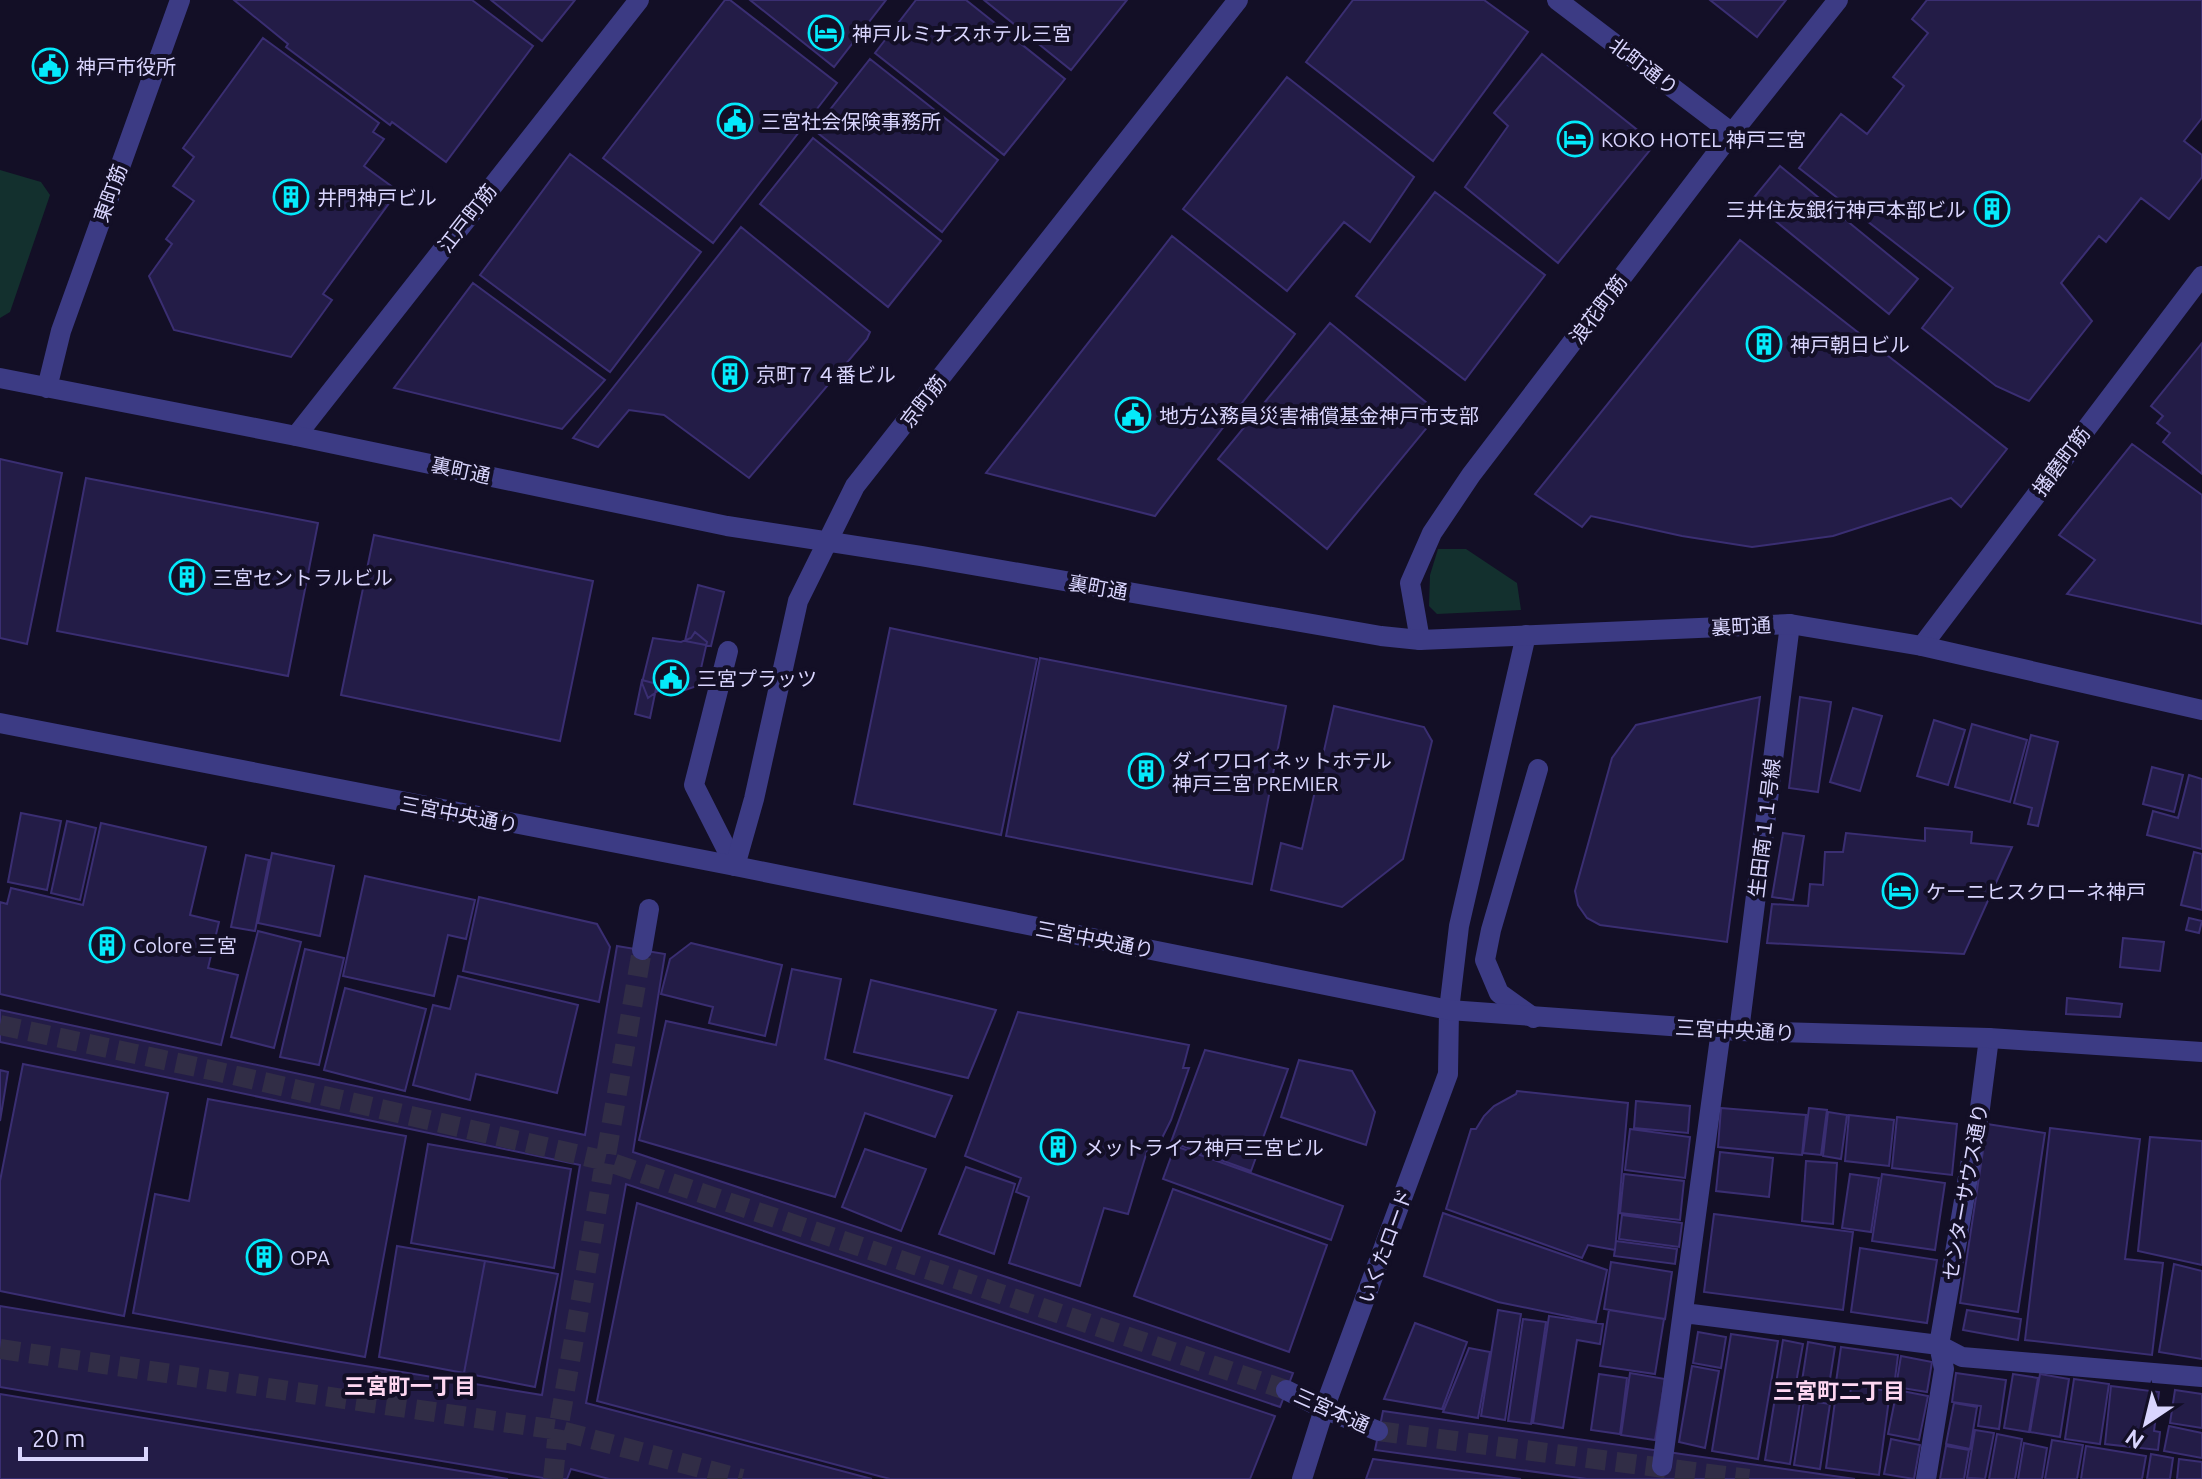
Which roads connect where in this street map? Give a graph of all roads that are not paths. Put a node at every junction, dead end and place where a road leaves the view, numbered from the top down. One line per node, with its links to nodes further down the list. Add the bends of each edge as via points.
1 (180, 0): 9 (street, 東町筋, via 61,331)
2 (639, 0): 10 (street, 江戸町筋)
3 (1238, 0): 11 (street, 京町筋, via 855,486)
4 (1557, 0): 6 (street, 北町通り)
5 (1838, 0): 6 (street, 浪花町筋)
6 (1732, 133): 14 (street, 浪花町筋, via 1432,533 1410,583)
7 (2202, 276): 15 (street, 播磨町筋)
8 (0, 378): 9 (street, 裏町通)
9 (47, 388): 10 (street, 裏町通)
10 (296, 436): 11 (street, 裏町通, via 727,526)
11 (828, 541): 14 (street, 裏町通); 20 (street, 京町筋, via 798,601)
12 (1790, 624): 13 (street, 裏町通); 15 (street, 裏町通); 25 (street, 生田南１１号線)
13 (1526, 635): 14 (street, 裏町通); 23 (street, いくたロード, via 1459,926)
14 (1420, 640)
15 (1922, 646): 17 (street, 裏町通)
16 (728, 651): 20 (street, via 694,785)
17 (2202, 710)
18 (0, 723): 20 (street, 三宮中央通り)
19 (1538, 769): 24 (street, via 1485,960 1499,993)
20 (735, 866): 23 (street, 三宮中央通り)
21 (649, 909): 22 (street)
22 (642, 950)
23 (1449, 1010): 24 (street, 三宮中央通り); 32 (street, いくたロード, via 1448,1074)
24 (1534, 1018): 25 (street, 三宮中央通り)
25 (1730, 1031): 26 (street, 三宮中央通り); 28 (street)
26 (1989, 1038): 27 (street, 三宮中央通り); 29 (street, センターサウス通り)
27 (2202, 1052)
28 (1684, 1313): 29 (street); 34 (street)
29 (1939, 1345): 30 (street, via 1962,1357); 36 (street, センターサウス通り, via 1944,1369)
30 (2202, 1377)
31 (1286, 1390): 32 (street, 三宮本通)
32 (1324, 1409): 33 (street, 三宮本通); 35 (street, いくたロード)
33 (1378, 1431)
34 (1662, 1466)
35 (1302, 1479)
36 (1926, 1479)

